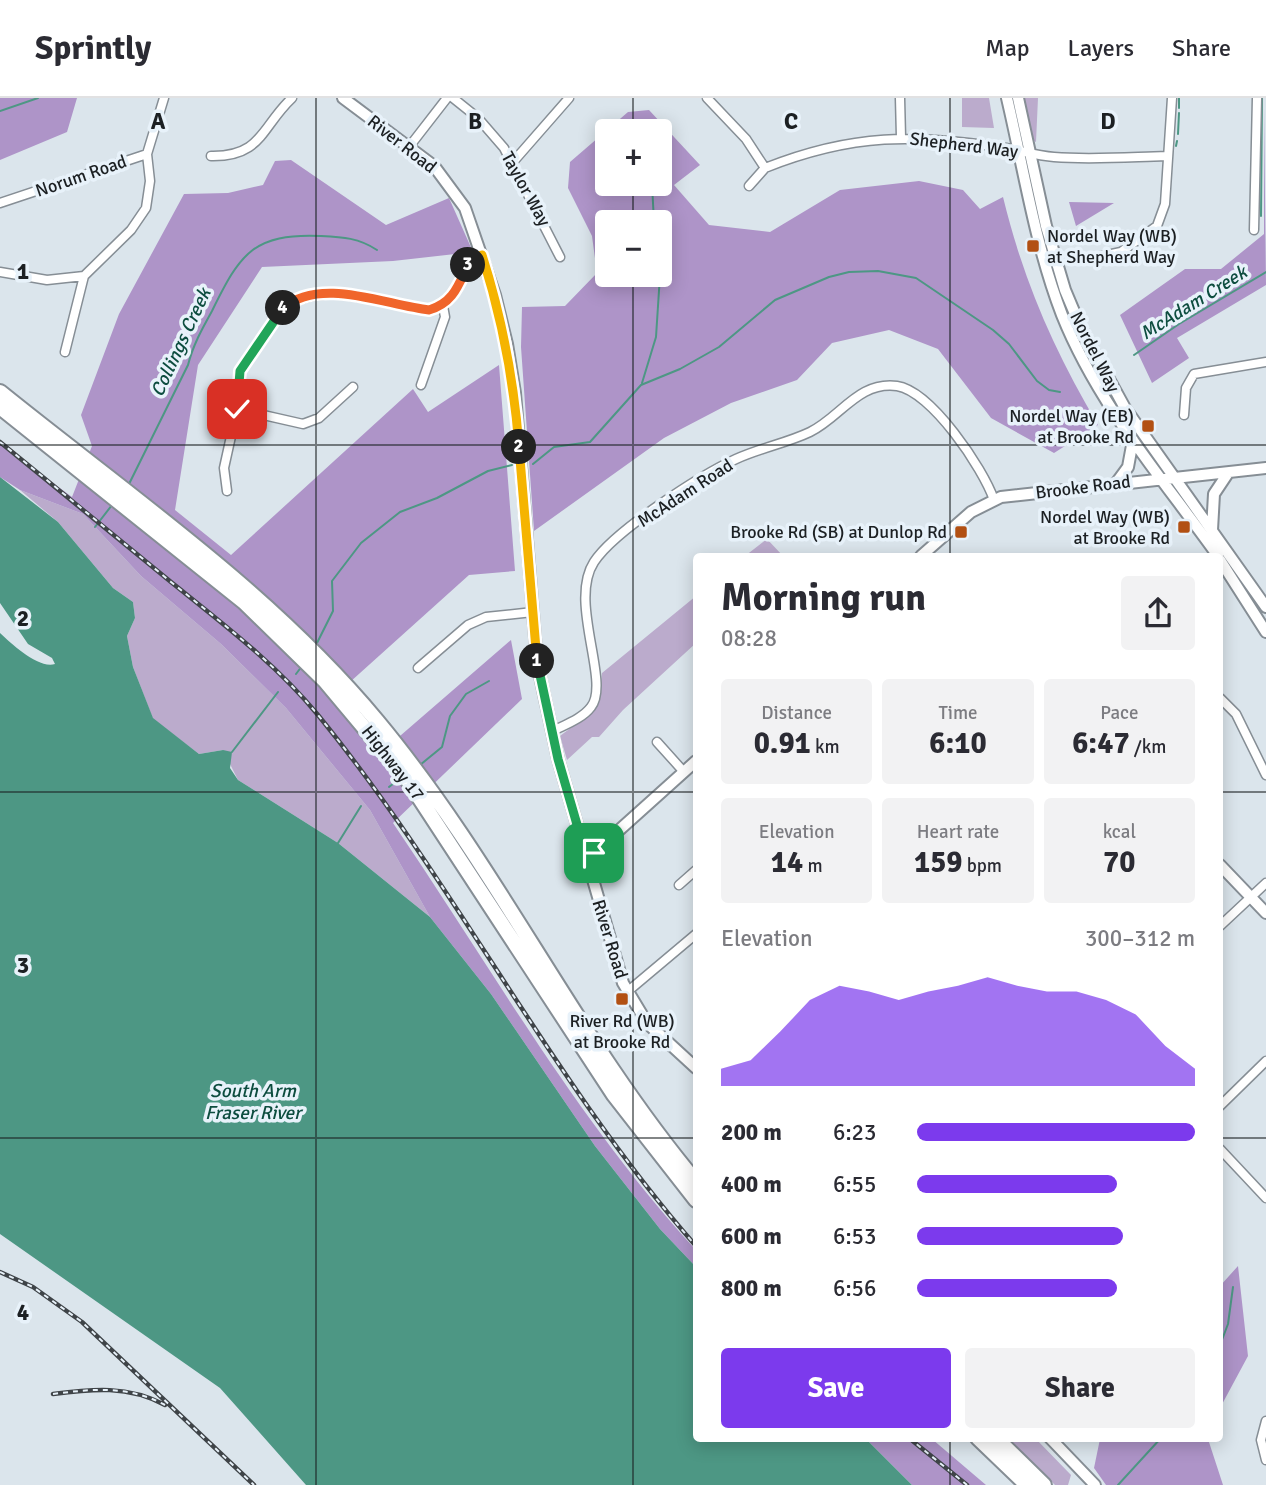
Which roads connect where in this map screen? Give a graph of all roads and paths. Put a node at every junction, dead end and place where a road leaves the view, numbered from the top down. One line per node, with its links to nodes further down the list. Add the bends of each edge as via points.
1 (164, 98): 16 (street, Norum Road)
2 (292, 98): 17 (street, via 251,149)
3 (343, 98): 14 (street, River Road)
4 (447, 98): 14 (street)
5 (453, 98): 19 (street, Taylor Way, via 485,126)
6 (569, 98): 19 (street)
7 (707, 98): 20 (street, via 746,139)
8 (900, 98): 13 (street)
9 (1007, 98): 15 (street, Nordel Way)
10 (1018, 98): 15 (street, Nordel Way)
11 (1172, 98): 18 (street, via 1172,137)
12 (1257, 98): 23 (street)
13 (901, 137): 15 (street, Shepherd Way); 20 (street, Shepherd Way, via 808,151)
14 (409, 147): 24 (street, River Road, via 450,184 465,208)
15 (1025, 152): 18 (street, Shepherd Way, via 1070,158); 38 (street, Nordel Way, via 1041,248 1063,315 1095,381); 42 (street, Nordel Way, via 1076,319 1116,394)
16 (147, 154): 22 (street, Norum Road); 28 (street, via 146,208 131,230)
17 (211, 156)
18 (1166, 156): 26 (street, via 1160,229 1121,252)
19 (513, 162): 25 (street, Taylor Way)
20 (765, 168): 21 (street, Shepherd Way)
21 (749, 186)
22 (0, 203)
23 (1254, 230)
24 (482, 255): 29 (street, via 467,266 458,289); 52 (street, River Road, via 507,344 515,393)
25 (560, 257)
26 (1093, 258)
27 (0, 272): 28 (street, via 47,280)
28 (84, 276): 30 (street)
29 (443, 306): 32 (street, via 445,317); 36 (street, via 429,310 331,293 294,300 284,307 240,371)
30 (65, 352)
31 (1266, 362): 37 (street, via 1199,371 1188,383)
32 (421, 385)
33 (353, 387): 36 (street, via 319,418 303,424)
34 (0, 392): 41 (highway, Highway 17)
35 (0, 407): 41 (highway, Highway 17)
36 (237, 409): 45 (street, via 223,468)
37 (1184, 415)
38 (1133, 440): 43 (street, Nordel Way); 44 (street, via 1128,467)
39 (1266, 468): 40 (street, Brooke Road)
40 (1227, 473): 42 (street, Brooke Road); 47 (street, via 1214,494)
41 (98, 477): 61 (highway, Highway 17, via 293,639 330,676)
42 (1174, 477): 43 (street, Brooke Road); 47 (street, Nordel Way)
43 (1161, 478): 44 (street, Brooke Road); 49 (street, Nordel Way)
44 (1117, 482): 46 (street, Brooke Road)
45 (227, 491)
46 (994, 500): 48 (street, Brooke Road, via 971,512); 56 (street, McAdam Road, via 987,479 917,393 887,386 862,393 810,432 737,458 641,520 599,555 588,575 585,598 597,695 587,711)
47 (1212, 530): 51 (street, Nordel Way)
48 (926, 553)
49 (1215, 553)
50 (1223, 564): 53 (street, Nordel Way)
51 (1266, 607)
52 (533, 612): 54 (street, via 486,617 468,625); 56 (street, River Road)
53 (1266, 632)
54 (418, 668)
55 (1223, 701): 60 (street, via 1236,714)
56 (551, 732): 62 (street, River Road)
57 (657, 741): 59 (street)
58 (693, 764): 59 (street)
59 (684, 772): 62 (street)
60 (1266, 775)
61 (416, 781): 76 (highway, Highway 17, via 611,1069); 78 (highway, Highway 17, via 614,1095)
62 (587, 859): 71 (street, River Road)
63 (1223, 868): 67 (street)
64 (693, 873): 66 (street)
65 (1266, 883): 67 (street)
66 (679, 885)
67 (1250, 896): 68 (street); 69 (street)
68 (1266, 913)
69 (1223, 923)
70 (693, 937): 71 (street)
71 (627, 992): 73 (street, River Road, via 648,1023)
72 (1266, 1061): 74 (street)
73 (693, 1065)
74 (1223, 1103)
75 (1223, 1152): 77 (street)
76 (693, 1178)
77 (1263, 1187): 79 (street)
78 (693, 1196)
79 (1266, 1198)
80 (1266, 1421): 84 (street, via 1262,1440)
81 (982, 1442): 85 (highway)
82 (1000, 1442): 86 (highway)
83 (1054, 1442): 87 (street)
84 (1266, 1460)
85 (1027, 1485)
86 (1044, 1485)
87 (1095, 1485)

